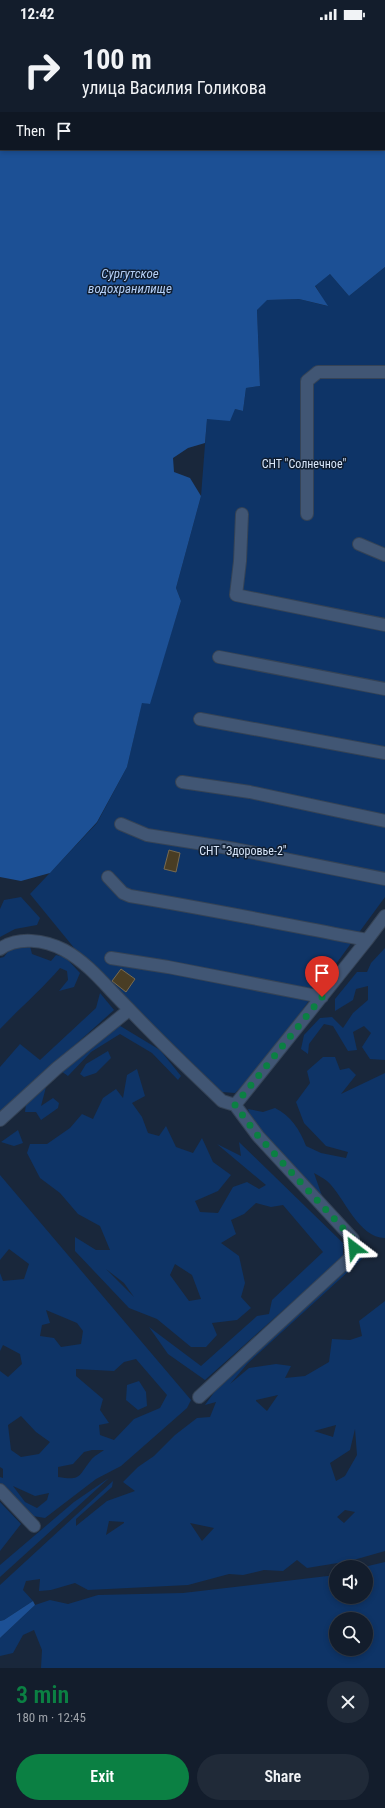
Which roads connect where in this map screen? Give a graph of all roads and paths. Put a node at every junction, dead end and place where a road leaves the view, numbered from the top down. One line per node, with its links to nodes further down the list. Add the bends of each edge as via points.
1 (385, 372): 3 (street, via 318,372 307,381)
2 (242, 514): 6 (street, via 236,595)
3 (307, 514)
4 (359, 544): 5 (street)
5 (385, 555)
6 (385, 625)
7 (219, 657): 8 (street)
8 (385, 689)
9 (200, 719): 10 (street)
10 (385, 753)
11 (182, 782): 12 (street, via 250,792)
12 (385, 820)
13 (121, 824): 15 (street, via 147,835 235,849)
14 (108, 877): 17 (street, via 123,893 130,896)
15 (385, 879)
16 (385, 916): 17 (street)
17 (368, 940): 20 (street)
18 (0, 949): 21 (street, via 7,944 36,940 63,950 94,973)
19 (111, 958): 20 (street)
20 (322, 997): 22 (street)
21 (129, 1010): 22 (street, via 222,1101); 23 (street, via 57,1068)
22 (235, 1105): 24 (street, via 258,1136 353,1239 354,1248 348,1259)
23 (0, 1120)
24 (198, 1397)
25 (0, 1490): 26 (street)
26 (34, 1526)

